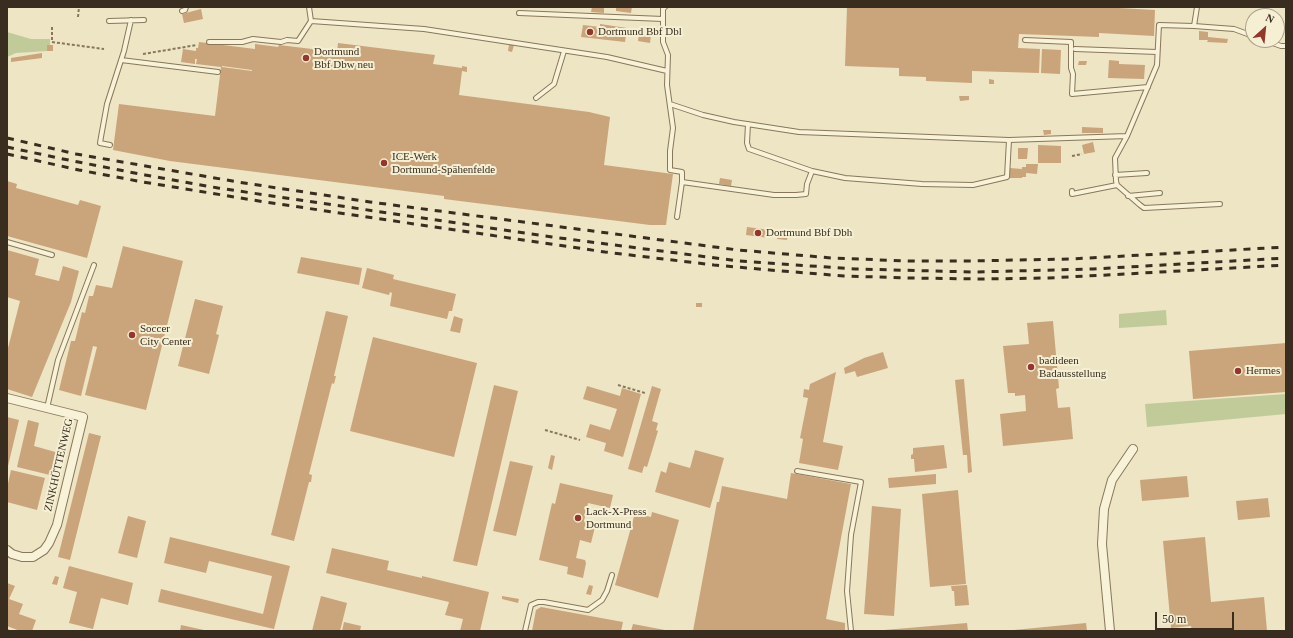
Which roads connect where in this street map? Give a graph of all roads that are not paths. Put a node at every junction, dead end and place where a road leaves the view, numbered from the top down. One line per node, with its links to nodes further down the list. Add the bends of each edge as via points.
1 (186, 7): 5 (lane)
2 (309, 7): 11 (lane)
3 (665, 7): 7 (lane)
4 (1198, 7): 12 (lane)
5 (182, 11)
6 (519, 13): 7 (lane)
7 (663, 19): 20 (lane, via 663,42 668,55)
8 (131, 20): 9 (lane); 10 (lane); 19 (lane)
9 (144, 20)
10 (109, 21)
11 (311, 21): 15 (lane, via 298,41 253,39 242,42); 17 (lane, via 424,29)
12 (1194, 26): 13 (lane, via 1234,29); 18 (lane, via 1158,25)
13 (1245, 33)
14 (1025, 40): 22 (lane, via 1072,42 1072,94)
15 (208, 42)
16 (1075, 49): 18 (lane)
17 (564, 51): 20 (lane, via 607,57); 23 (lane, via 554,84)
18 (1157, 52): 22 (lane, via 1157,65)
19 (121, 60): 21 (lane); 28 (lane, via 107,104 100,144)
20 (667, 71): 24 (lane)
21 (218, 72)
22 (1148, 87): 26 (lane)
23 (536, 98)
24 (670, 104): 25 (lane, via 703,115); 32 (lane, via 673,128 670,170 682,172)
25 (748, 124): 27 (lane, via 799,132); 29 (lane, via 749,149)
26 (1127, 136): 27 (lane); 31 (lane, via 1115,158)
27 (1009, 140): 29 (lane, via 1007,178 973,185 845,178)
28 (110, 145)
29 (812, 171): 32 (lane, via 806,194 796,195 774,195)
30 (1147, 173): 31 (lane)
31 (1115, 175): 33 (lane)
32 (682, 182): 38 (lane)
33 (1117, 185): 34 (lane, via 1072,194); 36 (lane)
34 (1072, 191)
35 (1160, 193): 36 (lane)
36 (1128, 196): 37 (lane, via 1144,208)
37 (1220, 204)
38 (677, 217)
39 (7, 242): 40 (lane)
40 (52, 255)
41 (94, 265): 43 (lane, via 58,360)
42 (7, 398): 43 (street, ZINKHÜTTENWEG)
43 (47, 408): 46 (street, ZINKHÜTTENWEG, via 83,417 56,525 50,543 39,554 22,557)
44 (1133, 449): 50 (street, via 1112,480 1104,509 1102,544)
45 (797, 471): 49 (lane, via 861,482 851,535 848,583)
46 (7, 550)
47 (612, 574): 48 (lane, via 602,600 588,610 544,602 530,605)
48 (526, 631)
49 (851, 631)
50 (1110, 631)

